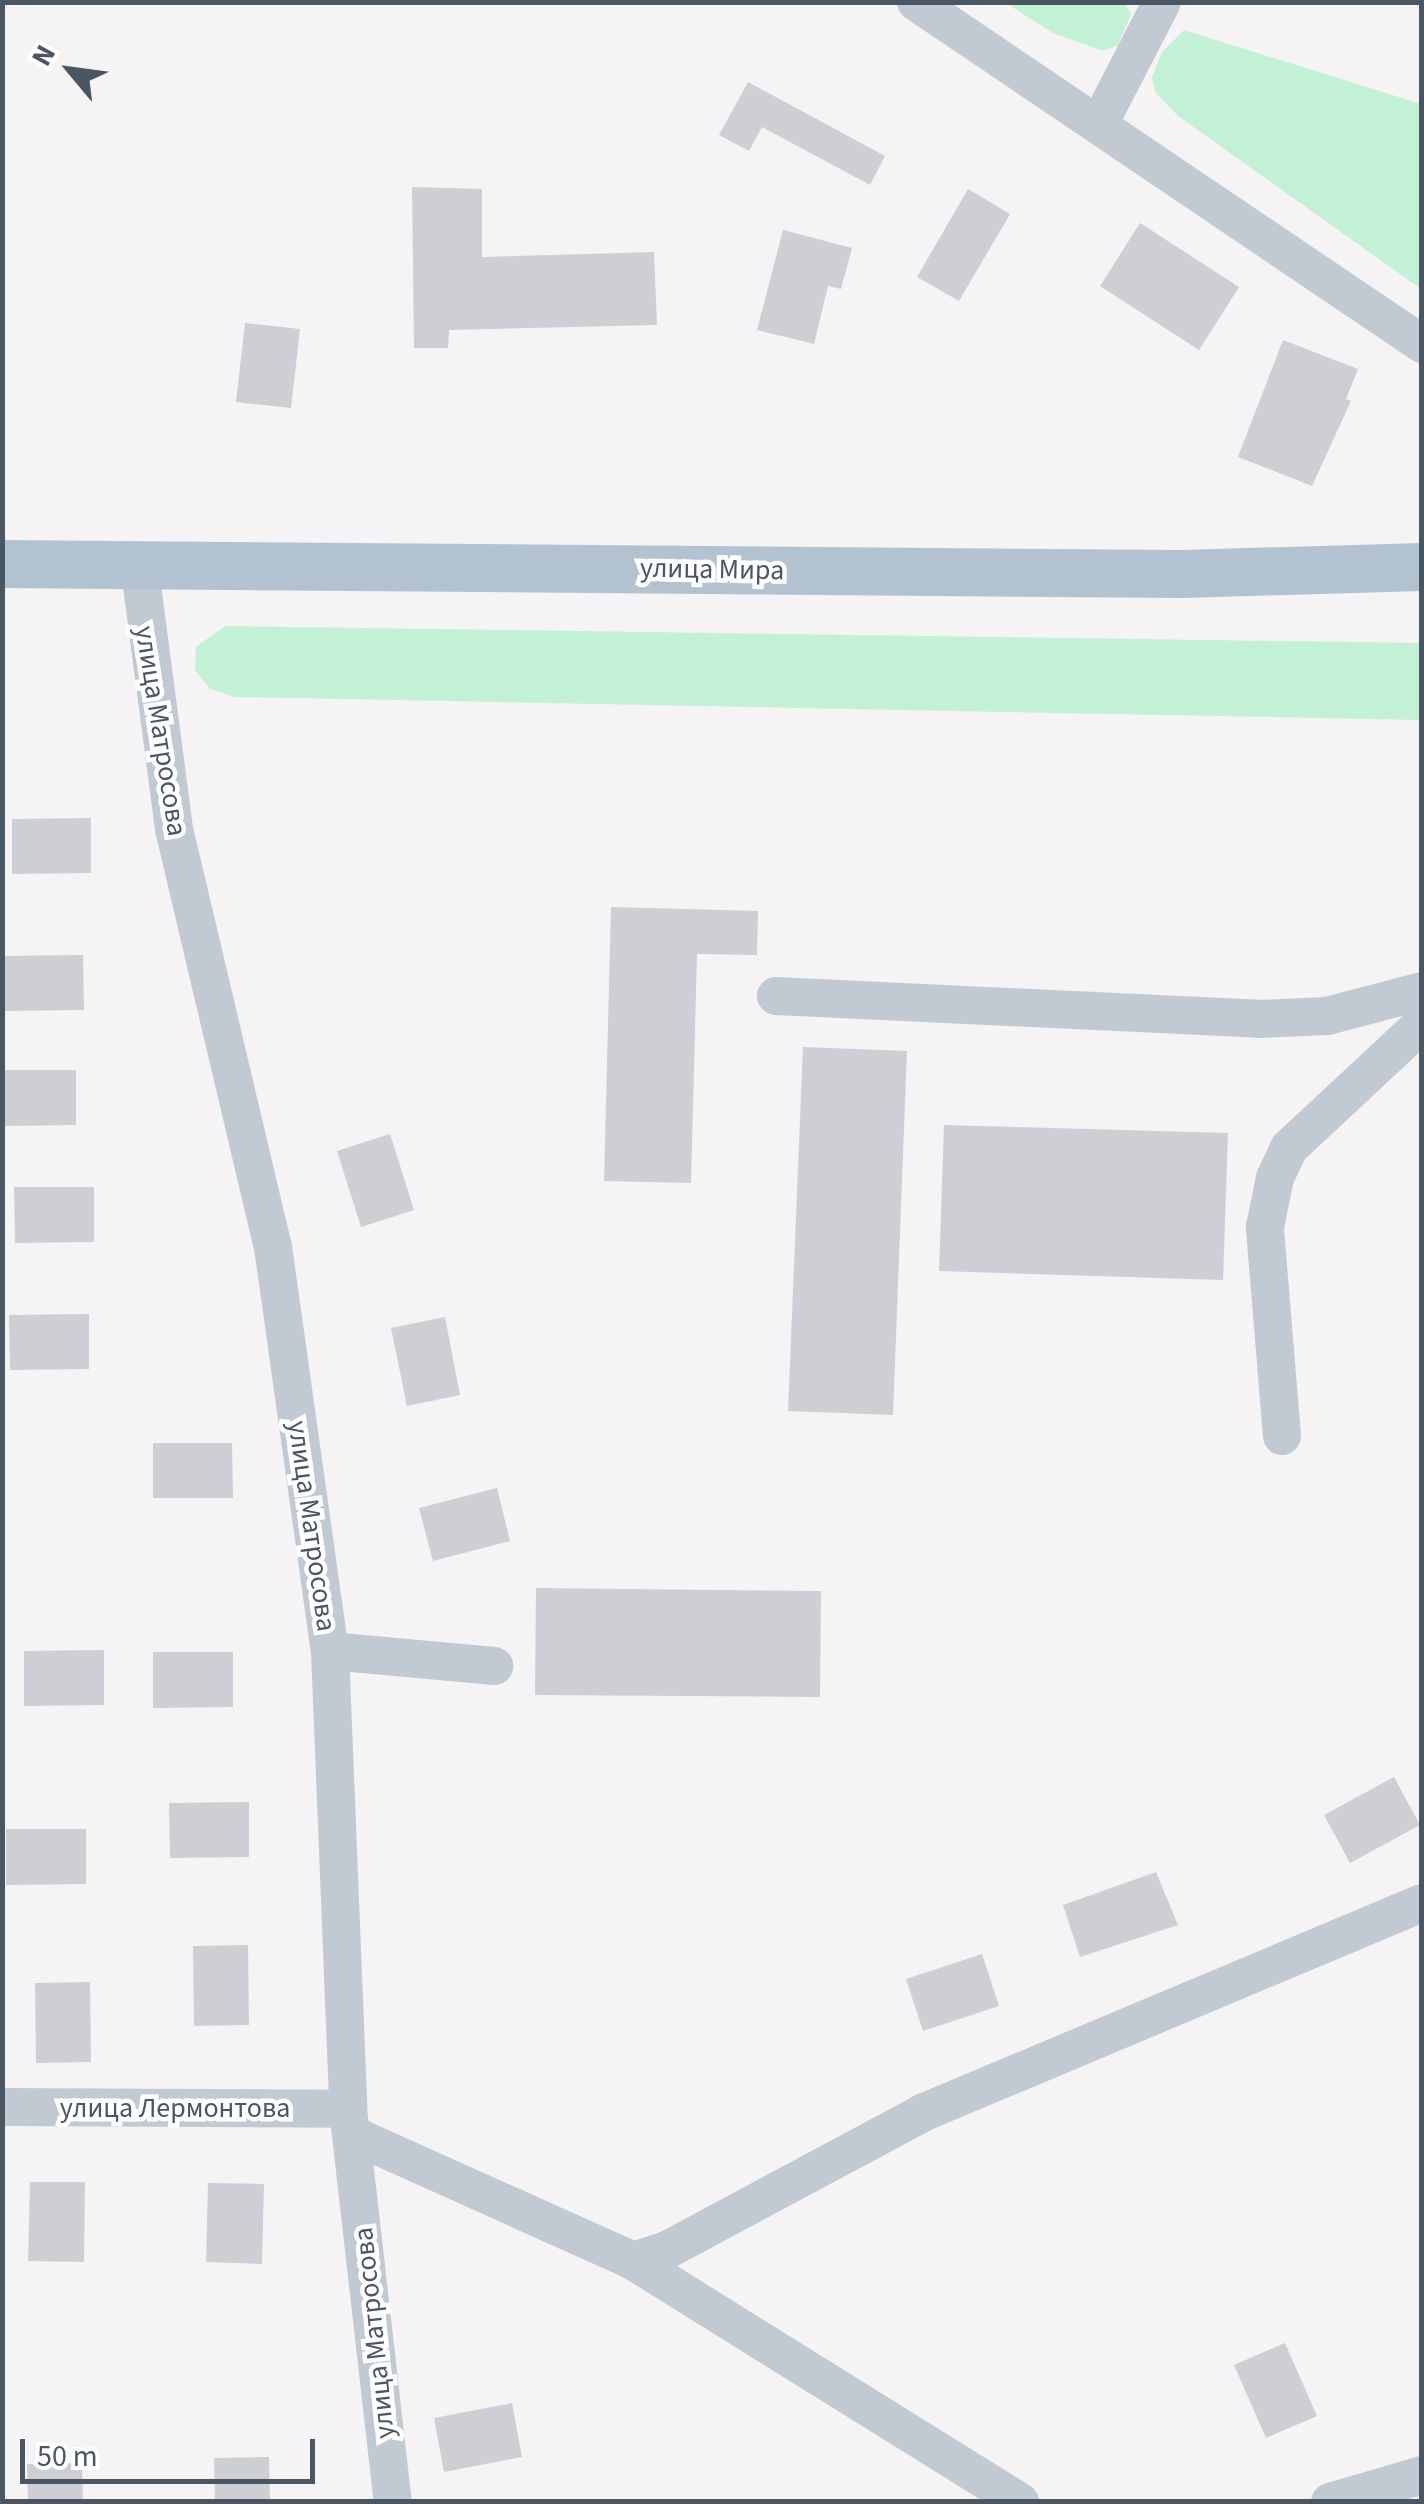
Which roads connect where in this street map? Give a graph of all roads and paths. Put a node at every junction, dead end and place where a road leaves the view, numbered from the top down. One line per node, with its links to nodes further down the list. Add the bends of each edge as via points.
1 (916, 2): 3 (street)
2 (1162, 2): 3 (street)
3 (1099, 124): 4 (street)
4 (1422, 344)
5 (139, 563): 6 (main road, улица Мира); 7 (main road, улица Мира, via 1183,574); 12 (street, улица Матросова, via 174,829 273,1247)
6 (2, 564)
7 (1422, 568)
8 (1422, 991): 9 (street, via 1327,1016 1259,1019)
9 (776, 996)
10 (1422, 1024): 11 (street, via 1313,1123 1275,1178 1265,1227)
11 (1282, 1436)
12 (330, 1651): 13 (street); 16 (street, улица Матросова)
13 (494, 1666)
14 (1422, 1903): 17 (street, via 922,2113 667,2250)
15 (2, 2107): 16 (street, улица Лермонтова)
16 (350, 2122): 17 (street); 19 (street, улица Матросова)
17 (633, 2261): 20 (street)
18 (1422, 2475): 21 (street)
19 (393, 2502)
20 (1020, 2502)
21 (1330, 2502)

